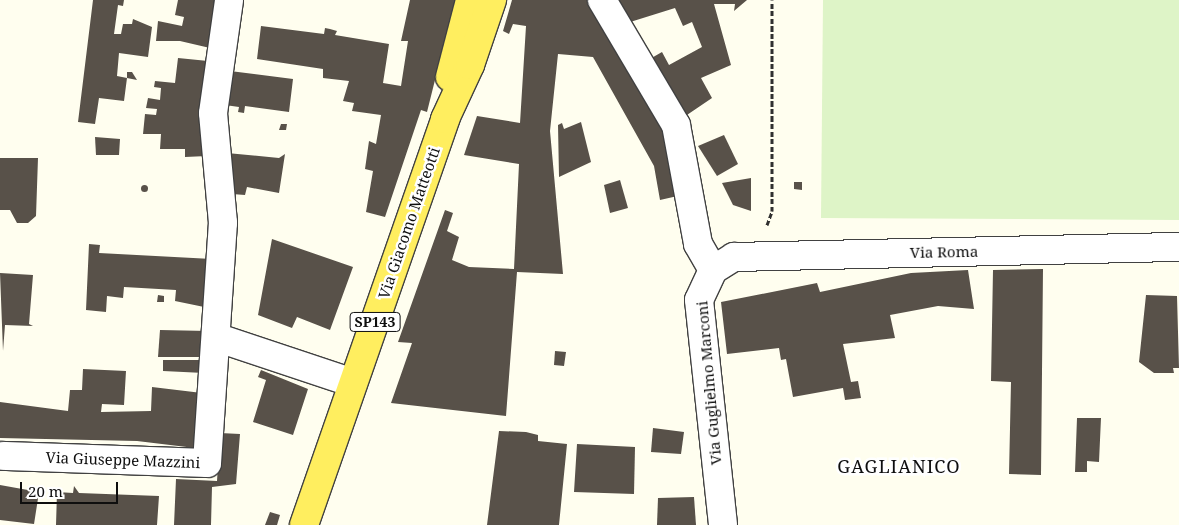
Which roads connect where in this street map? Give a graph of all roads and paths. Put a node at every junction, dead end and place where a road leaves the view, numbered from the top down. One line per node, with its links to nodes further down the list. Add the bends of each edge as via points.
1 (229, 0): 10 (street, Via Giuseppe Mazzini, via 213,113 223,223)
2 (470, 0): 6 (main road, Via Giacomo Matteotti / SP143, via 453,58)
3 (492, 0): 6 (main road, Via Giacomo Matteotti / SP143, via 470,65)
4 (602, 0): 9 (street, via 676,126 698,244)
5 (772, 0): 8 (path, via 772,211)
6 (445, 118): 11 (main road, Via Giacomo Matteotti / SP143)
7 (1179, 247): 8 (street, Via Roma)
8 (756, 256): 9 (street, Via Roma, via 734,257)
9 (713, 270): 14 (street, Via Guglielmo Marconi, via 699,300)
10 (218, 338): 11 (street); 12 (street, Via Giuseppe Mazzini, via 207,463)
11 (353, 383): 13 (main road, Via Giacomo Matteotti / SP143)
12 (3, 456)
13 (304, 525)
14 (723, 525)

